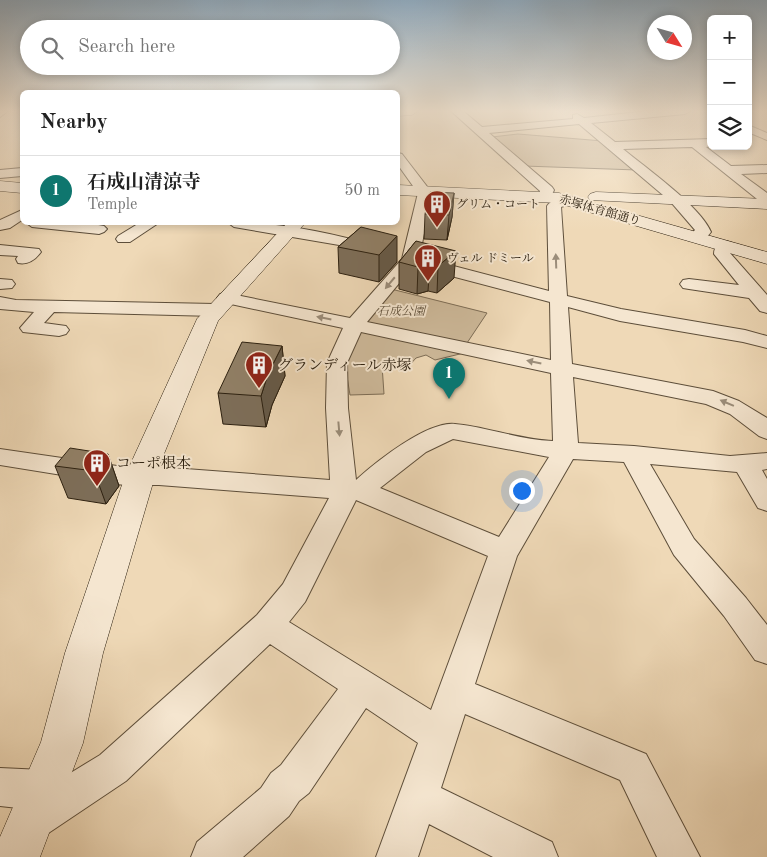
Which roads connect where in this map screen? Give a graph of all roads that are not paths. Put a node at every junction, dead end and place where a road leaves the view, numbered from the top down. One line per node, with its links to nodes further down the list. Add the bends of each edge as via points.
1 (502, 151): 13 (street, via 547,190)
2 (620, 151): 15 (street)
3 (704, 151): 6 (street)
4 (400, 160): 12 (street)
5 (767, 169): 6 (street)
6 (729, 170): 16 (street)
7 (20, 172): 8 (street)
8 (0, 174)
9 (0, 186): 10 (street)
10 (20, 188)
11 (400, 190): 12 (street, 赤塚体育館通り)
12 (424, 191): 13 (street, 赤塚体育館通り); 29 (street)
13 (545, 196): 14 (street, 赤塚体育館通り)
14 (568, 200): 15 (street, via 595,197); 23 (street, 赤塚体育館通り); 33 (street, one-way to 14, via 554,206)
15 (677, 200): 17 (street); 23 (street, via 703,232)
16 (767, 200)
17 (767, 204)
18 (61, 225): 22 (street)
19 (148, 225): 24 (street)
20 (269, 225): 21 (street)
21 (293, 227): 29 (street); 35 (street)
22 (99, 229)
23 (696, 237): 25 (street, 赤塚体育館通り)
24 (124, 239)
25 (726, 246): 27 (street, 赤塚体育館通り); 32 (street, via 722,254)
26 (0, 250): 28 (street, via 33,252)
27 (767, 258)
28 (24, 259)
29 (410, 260): 33 (street); 38 (street, one-way to 38)
30 (690, 284): 32 (street)
31 (66, 289): 36 (street)
32 (755, 293): 37 (street)
33 (557, 298): 40 (street, via 620,315); 41 (street)
34 (0, 303): 36 (street)
35 (220, 304): 36 (street); 38 (street, one-way to 35); 47 (street, via 208,319)
36 (51, 306): 39 (street, via 30,328)
37 (767, 308)
38 (355, 324): 41 (street, one-way to 38); 48 (street, one-way to 48, via 337,363 337,408)
39 (59, 330)
40 (767, 342)
41 (560, 368): 42 (street, one-way to 41, via 739,408 724,401); 43 (street)
42 (767, 431)
43 (566, 450): 44 (street); 48 (street, via 544,449 453,431 441,433); 50 (street)
44 (634, 454): 46 (street, via 730,464); 52 (street, via 684,548)
45 (0, 457): 47 (street)
46 (756, 462): 49 (street)
47 (140, 476): 48 (street); 58 (street, via 84,653 62,743)
48 (353, 490): 50 (street); 51 (street, via 342,502 294,592)
49 (767, 501)
50 (505, 551): 54 (street)
51 (268, 625): 53 (street); 58 (street, via 113,768)
52 (767, 650)
53 (361, 686): 55 (street); 60 (street, via 295,779 284,786 276,802)
54 (454, 692): 55 (street); 63 (street, via 634,768)
55 (439, 736): 57 (street)
56 (0, 787): 58 (street, via 16,790)
57 (418, 798): 61 (street); 62 (street)
58 (36, 806): 59 (street)
59 (16, 857)
60 (212, 857)
61 (397, 857)
62 (537, 857)
63 (679, 857)

